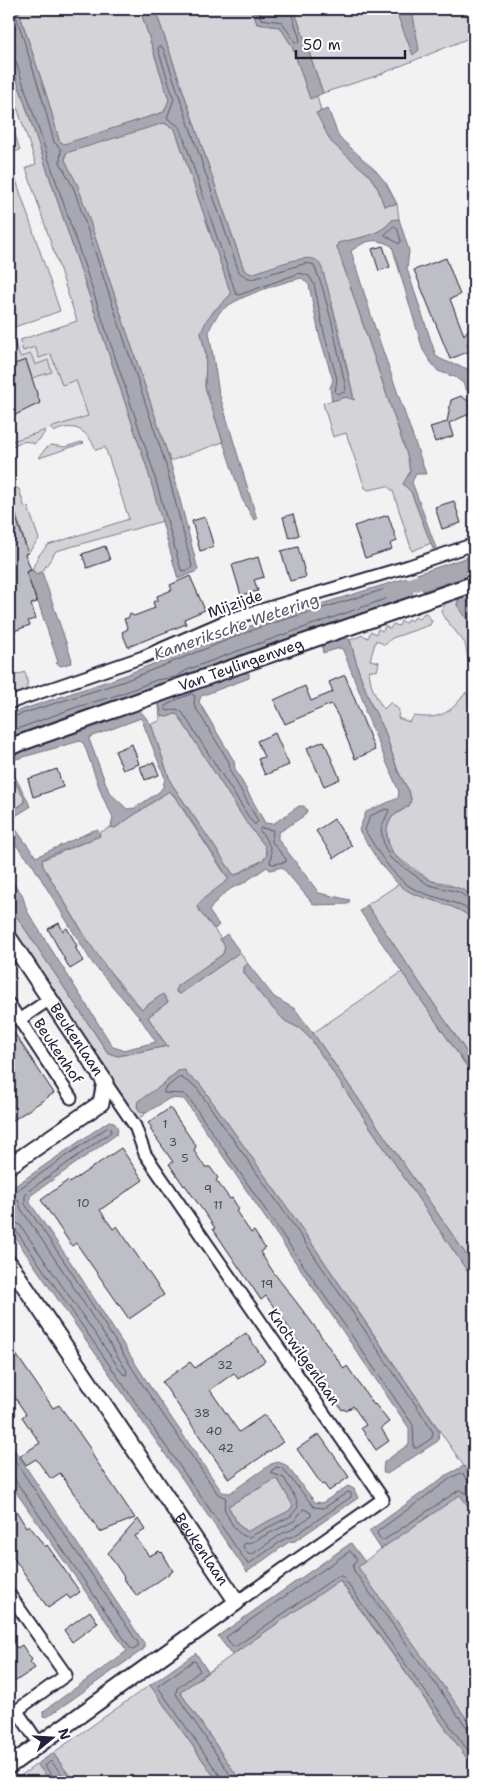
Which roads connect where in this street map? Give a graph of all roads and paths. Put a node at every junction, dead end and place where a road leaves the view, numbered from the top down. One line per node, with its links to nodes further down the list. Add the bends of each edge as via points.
1 (474, 544): 3 (street, Mijzijde, via 228,620 143,657)
2 (474, 584): 4 (street, Van Teylingenweg)
3 (9, 703)
4 (9, 747)
5 (9, 938): 6 (street, Beukenlaan)
6 (50, 999): 8 (street, Beukenhof); 9 (street, Beukenlaan)
7 (9, 1004): 8 (street, Beukenhof)
8 (19, 1020): 10 (street, Beukenhof)
9 (105, 1082): 11 (street, Beukenlaan, via 101,1103); 14 (street, Knotwilgenlaan, via 135,1126 145,1154 383,1499)
10 (71, 1098)
11 (9, 1166)
12 (9, 1263): 14 (street, Beukenlaan)
13 (9, 1594): 15 (street, via 66,1675)
14 (237, 1602): 16 (street, Beukenlaan)
15 (13, 1714): 16 (street)
16 (40, 1745): 17 (street, Beukenlaan)
17 (9, 1766)

